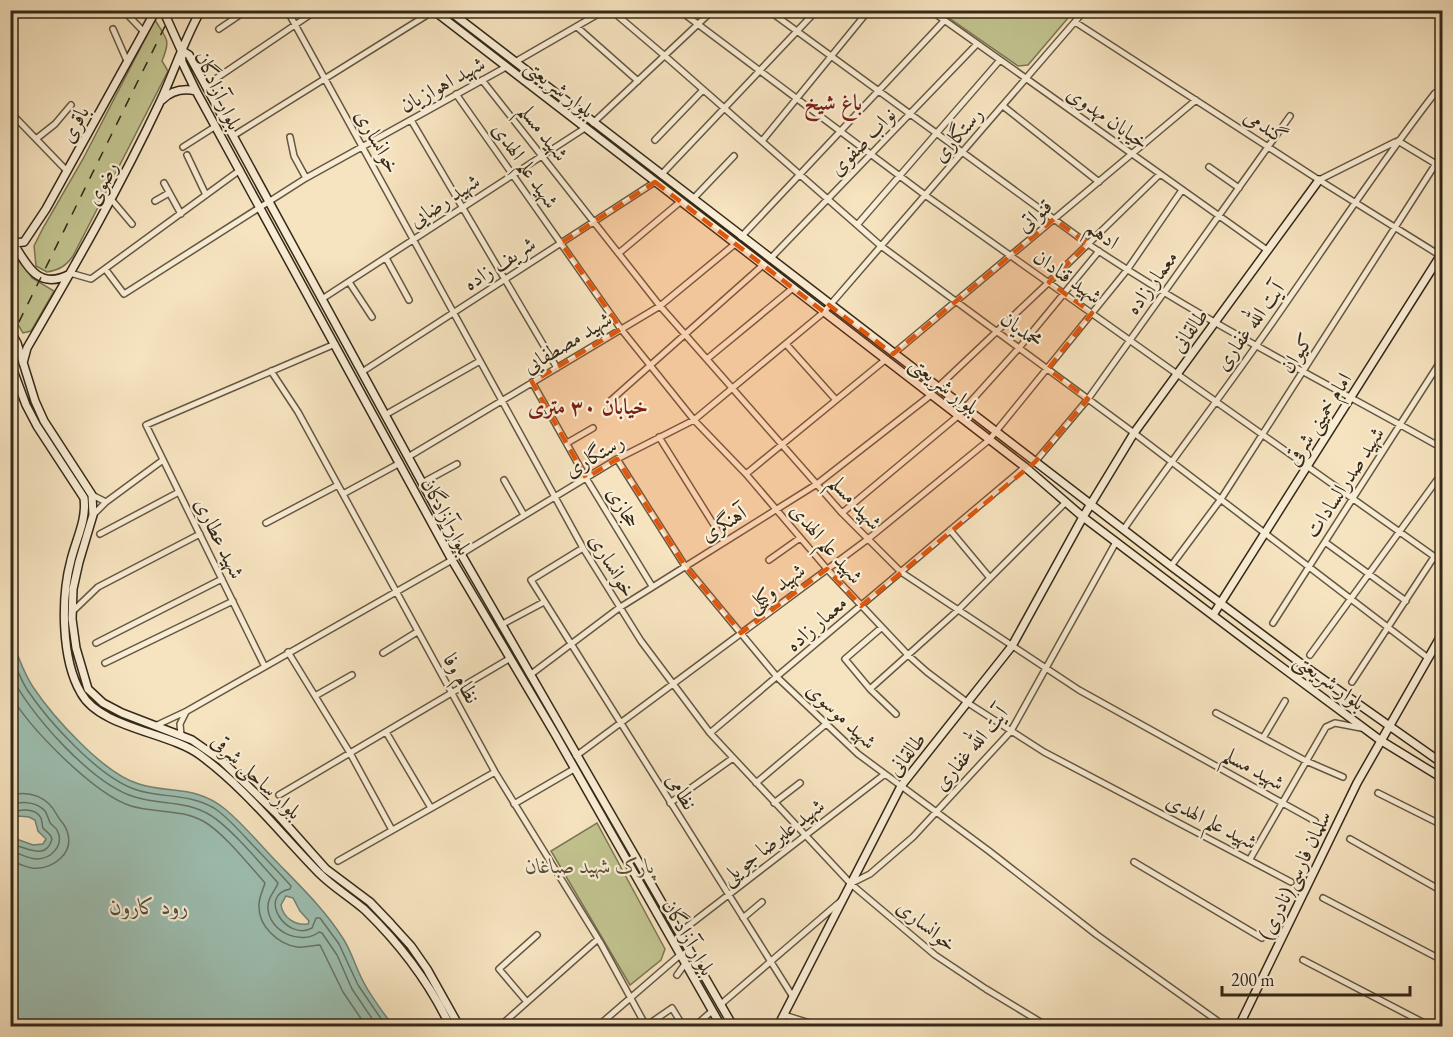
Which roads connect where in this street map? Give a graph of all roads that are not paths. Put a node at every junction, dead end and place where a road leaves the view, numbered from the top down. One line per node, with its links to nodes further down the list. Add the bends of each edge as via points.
1 (123, 10): 26 (street)
2 (156, 10): 26 (main road, باقری)
3 (163, 10): 29 (main road)
4 (201, 10): 29 (main road, رضوی)
5 (247, 10): 25 (street)
6 (287, 10): 22 (street, خوانساری)
7 (317, 10): 22 (street)
8 (448, 10): 34 (main road, بلوار شریعتی)
9 (605, 10): 23 (street, شهید اهوازیان)
10 (611, 10): 30 (street, محمدیان)
11 (679, 10): 21 (street, شهید قنادان)
12 (713, 10): 21 (street)
13 (768, 10): 27 (street, ادهم)
14 (817, 10): 27 (street)
15 (869, 10): 31 (street)
16 (930, 10): 19 (street, خیابان مهدوی)
17 (1085, 10): 20 (street, رستگاری)
18 (434, 11): 35 (main road, بلوار شریعتی); 37 (street)
19 (945, 21): 28 (street, خیابان مهدوی); 44 (street)
20 (1075, 22): 38 (street, رستگاری); 48 (street, گندمی)
21 (698, 25): 30 (street); 36 (street, شهید قنادان)
22 (295, 26): 37 (street, خوانساری); 41 (street)
23 (577, 27): 34 (street, شهید اهوازیان); 40 (street)
24 (113, 28): 33 (street)
25 (219, 28)
26 (144, 32): 33 (main road, باقری)
27 (798, 33): 31 (street, ادهم); 36 (street)
28 (977, 44): 32 (street, خیابان مهدوی); 54 (street, نواب صفوی)
29 (181, 50): 41 (main road, بلوار آزادگان, via 189,56); 43 (main road, بلوار آزادگان, via 182,62); 49 (main road, رضوی)
30 (665, 56): 40 (street); 42 (street, محمدیان)
31 (831, 56): 44 (street, ادهم); 47 (street)
32 (1000, 60): 38 (street, خیابان مهدوی); 61 (street)
33 (127, 61): 81 (main road, باقری)
34 (515, 63): 57 (main road, بلوار شریعتی)
35 (506, 67): 39 (street, شهید اهوازیان); 59 (main road, بلوار شریعتی)
36 (761, 72): 47 (street, شهید قنادان); 52 (street)
37 (325, 79): 62 (street); 69 (street, خوانساری)
38 (1026, 79): 51 (street, رستگاری); 72 (street, خیابان مهدوی)
39 (482, 80): 45 (street, شهید اهوازیان); 76 (street, شهید مسلم)
40 (638, 81): 57 (street)
41 (205, 86): 62 (main road, بلوار آزادگان)
42 (703, 90): 52 (street, محمدیان); 65 (street)
43 (196, 91): 49 (main road, via 180,90); 58 (main road, بلوار آزادگان)
44 (879, 91): 54 (street, ادهم); 60 (street)
45 (456, 94): 56 (street, شهید اهوازیان); 84 (street, شهید علم الهدی)
46 (1443, 96): 67 (street, آیت الله غفاری, via 1436,93)
47 (797, 99): 60 (street, شهید قنادان); 66 (street)
48 (1196, 100): 70 (street, گندمی); 72 (street, قنواتی)
49 (160, 102): 97 (main road, رضوی)
50 (71, 105): 64 (street)
51 (1003, 106): 71 (street, رستگاری); 90 (street)
52 (725, 108): 66 (street, محمدیان); 85 (street)
53 (10, 112): 64 (street)
54 (911, 115): 61 (street, ادهم); 75 (street, نواب صفوی)
55 (1290, 116): 70 (street, معمار زاده)
56 (411, 120): 69 (street, شهید اهوازیان); 105 (street)
57 (593, 123): 85 (main road, بلوار شریعتی)
58 (216, 126): 68 (street); 80 (main road, بلوار آزادگان)
59 (585, 128): 76 (street, شهید رضایی); 89 (main road, بلوار شریعتی)
60 (840, 131): 75 (street, شهید قنادان); 82 (street)
61 (936, 133): 71 (street, ادهم); 86 (street)
62 (233, 136): 101 (main road, بلوار آزادگان)
63 (290, 137): 87 (street, via 294,156)
64 (36, 139): 81 (street)
65 (655, 140)
66 (762, 141): 82 (street, محمدیان)
67 (1398, 141): 78 (street); 88 (street); 103 (street, آیت الله غفاری)
68 (183, 147)
69 (362, 147): 87 (street, شهید اهوازیان); 115 (street, خوانساری)
70 (1269, 148): 88 (street, گندمی); 92 (street, معمار زاده)
71 (963, 152): 96 (street, رستگاری); 108 (street, ادهم)
72 (1132, 154): 83 (street, خیابان مهدوی); 90 (street, قنواتی)
73 (1443, 154): 78 (street, کیوان)
74 (187, 155): 95 (street)
75 (872, 155): 86 (street, شهید قنادان); 99 (street, نواب صفوی)
76 (542, 156): 84 (street, شهید رضایی); 109 (street, شهید مسلم)
77 (734, 156): 98 (street)
78 (1436, 164): 112 (street, کیوان)
79 (1209, 167): 92 (street)
80 (240, 170): 95 (street); 104 (main road, بلوار آزادگان)
81 (67, 171): 114 (main road, باقری, via 24,242)
82 (800, 174): 99 (street, محمدیان); 113 (street)
83 (1160, 174): 93 (street, خیابان مهدوی); 118 (street)
84 (513, 175): 105 (street, شهید رضایی); 116 (street, شهید علم الهدی)
85 (661, 175): 98 (main road, بلوار شریعتی)
86 (900, 176): 96 (street, شهید قنادان); 111 (street)
87 (306, 178): 101 (street, شهید اهوازیان)
88 (1319, 180): 103 (street, گندمی); 120 (main road, طالقانی)
89 (655, 182): 102 (main road, بلوار شریعتی); 109 (street, شریف زاده)
90 (1099, 182): 108 (street, قنواتی)
91 (164, 183): 94 (street)
92 (1239, 188): 107 (street, معمار زاده)
93 (1182, 190): 107 (street, خیابان مهدوی); 131 (street)
94 (169, 192): 100 (street); 106 (street)
95 (206, 195): 106 (street)
96 (925, 195): 119 (street, رستگاری); 124 (street, شهید قنادان)
97 (111, 199): 110 (street); 132 (main road, رضوی)
98 (693, 199): 113 (main road, بلوار شریعتی)
99 (828, 200): 111 (street, محمدیان); 126 (street, نواب صفوی)
100 (155, 201)
101 (269, 202): 104 (street, شهید اهوازیان); 139 (main road, بلوار آزادگان)
102 (680, 202): 117 (main road, بلوار شریعتی); 122 (street)
103 (1355, 203): 112 (street, گندمی); 156 (street, آیت الله غفاری)
104 (260, 207): 130 (street, via 124,294); 154 (main road, بلوار آزادگان)
105 (463, 208): 115 (street, شهید رضایی); 133 (street)
106 (181, 214): 130 (street)
107 (1219, 216): 120 (street, خیابان مهدوی); 138 (street, معمار زاده)
108 (1054, 219): 118 (street, ادهم); 124 (street, قنواتی)
109 (594, 222): 116 (street, شریف زاده); 122 (street, شهید مسلم)
110 (132, 224)
111 (857, 225): 119 (street, محمدیان)
112 (1395, 228): 123 (street, گندمی); 169 (street, کیوان)
113 (741, 237): 126 (main road, بلوار شریعتی)
114 (12, 240): 128 (main road, via 15,254); 132 (main road, via 38,277 60,279)
115 (413, 240): 125 (street, شهید رضایی); 144 (street, خوانساری)
116 (561, 243): 133 (street, شریف زاده); 149 (street, شهید علم الهدی)
117 (735, 244): 127 (main road, بلوار شریعتی); 143 (street, شهید مصطفایی)
118 (1088, 244): 121 (street, ادهم); 135 (street)
119 (881, 246): 141 (street, محمدیان); 142 (street, رستگاری)
120 (1267, 250): 148 (main road, طالقانی)
121 (1099, 251): 131 (street, ادهم); 137 (street)
122 (619, 253): 143 (street, شهید مسلم)
123 (1442, 254): 129 (main road, امام خمینی شرقی)
124 (1011, 255): 135 (street, شهید قنادان); 141 (street, قنواتی)
125 (386, 258): 134 (street, شهید رضایی); 140 (street)
126 (770, 259): 142 (main road, بلوار شریعتی)
127 (763, 265): 136 (main road, بلوار شریعتی); 152 (street)
128 (10, 266)
129 (1439, 266): 176 (main road, امام خمینی شرقی)
130 (106, 270): 132 (street, via 91,279)
131 (1127, 270): 138 (street, ادهم); 146 (street)
132 (70, 273): 164 (main road, رضوی, via 27,348)
133 (505, 279): 144 (street, شریف زاده); 166 (street)
134 (349, 282): 139 (street, شهید رضایی); 147 (street)
135 (1049, 282): 137 (street, شهید قنادان); 151 (street)
136 (793, 288): 145 (main road, بلوار شریعتی); 159 (street)
137 (1064, 293): 146 (street, شهید قنادان); 157 (street)
138 (1164, 293): 148 (street, ادهم); 153 (street, معمار زاده)
139 (322, 299): 170 (main road, بلوار آزادگان)
140 (409, 300)
141 (956, 301): 151 (street, محمدیان); 158 (street, قنواتی)
142 (829, 305): 145 (street, رستگاری); 158 (main road, بلوار شریعتی)
143 (660, 306): 149 (street, شهید مصطفایی); 152 (street, شهید مسلم)
144 (453, 312): 162 (street, خوانساری); 170 (street, شریف زاده)
145 (824, 312): 155 (street, رستگاری); 161 (main road, بلوار شریعتی)
146 (1092, 313): 153 (street, شهید قنادان); 167 (street)
147 (372, 317)
148 (1215, 323): 156 (street, ادهم); 171 (main road, طالقانی)
149 (621, 329): 165 (street, شهید علم الهدی); 166 (street, شهید مصطفایی)
150 (10, 330): 164 (main road)
151 (997, 332): 157 (street, محمدیان); 174 (street)
152 (685, 334): 159 (street, شهید مسلم); 165 (street)
153 (1130, 340): 171 (street, شهید قنادان); 177 (street, معمار زاده)
154 (335, 344): 168 (street); 193 (main road, بلوار آزادگان)
155 (786, 344): 173 (street, رستگاری); 179 (street)
156 (1256, 345): 169 (street, ادهم); 180 (street, آیت الله غفاری)
157 (1019, 348): 167 (street, محمدیان); 182 (street)
158 (893, 354): 174 (main road, بلوار شریعتی)
159 (707, 359): 173 (street, شهید مسلم)
160 (1443, 359): 186 (street, شهید صدرالسادات)
161 (885, 360): 175 (main road, بلوار شریعتی); 179 (street)
162 (480, 361): 178 (street, خوانساری); 183 (street)
163 (12, 365): 164 (main road); 338 (main road, بلوار ساحلی شرقی, via 37,426 84,498 84,518 65,588 64,619 70,659 81,693 118,721 198,754)
164 (23, 365): 216 (main road, via 44,421)
165 (651, 365): 181 (street); 185 (street, شهید علم الهدی)
166 (557, 368): 172 (street, شهید مصطفایی)
167 (1048, 369): 177 (street, محمدیان); 190 (street)
168 (271, 371): 200 (street, شهید عطاری, via 146,425); 213 (street, نظام وفا)
169 (1304, 371): 176 (street, ادهم); 191 (street, کیوان)
170 (362, 372): 183 (main road, بلوار آزادگان)
171 (1177, 374): 180 (street, شهید قنادان); 188 (main road, طالقانی)
172 (532, 382): 178 (street, شهید مصطفایی); 195 (street, حجازی)
173 (733, 388): 185 (street, رستگاری); 196 (street, شهید مسلم)
174 (937, 388): 182 (main road, بلوار شریعتی)
175 (931, 395): 184 (main road, بلوار شریعتی); 212 (street, آهنگری)
176 (1351, 397): 186 (street, ادهم); 205 (main road, امام خمینی شرقی)
177 (1088, 399): 188 (street, محمدیان); 202 (street, معمار زاده)
178 (502, 400): 198 (street, شهید مصطفایی); 217 (street, خوانساری)
179 (836, 400): 196 (street)
180 (1215, 401): 191 (street, شهید قنادان); 201 (street, آیت الله غفاری)
181 (609, 402)
182 (964, 409): 190 (main road, بلوار شریعتی)
183 (385, 415): 189 (main road, بلوار آزادگان)
184 (958, 416): 194 (main road, بلوار شریعتی); 224 (street)
185 (694, 420): 192 (street, رستگاری); 208 (street, شهید علم الهدی)
186 (1402, 425): 197 (street, ادهم); 219 (street, شهید صدرالسادات)
187 (593, 429): 195 (street)
188 (1134, 433): 201 (street, محمدیان); 222 (main road, طالقانی)
189 (396, 434): 193 (main road); 198 (main road, بلوار آزادگان)
190 (996, 434): 194 (street, شهید وکیلی); 202 (main road, بلوار شریعتی)
191 (1263, 434): 205 (street, شهید قنادان); 218 (street, کیوان)
192 (659, 437): 199 (street, رستگاری); 237 (street)
193 (387, 439): 203 (main road, بلوار آزادگان)
194 (989, 440): 206 (main road, بلوار شریعتی); 236 (street, شهید وکیلی)
195 (567, 443): 209 (street, حجازی)
196 (782, 445): 208 (street); 212 (street, شهید مسلم)
197 (1443, 448)
198 (408, 457): 211 (main road, بلوار آزادگان)
199 (617, 459): 209 (street, رستگاری); 246 (street, شهید موسوی)
200 (163, 460): 214 (street, شهید عطاری); 220 (street)
201 (1171, 460): 218 (street, محمدیان); 229 (street, آیت الله غفاری)
202 (1035, 462): 222 (main road, بلوار شریعتی)
203 (400, 463): 215 (street); 243 (main road, بلوار آزادگان)
204 (457, 464): 211 (street)
205 (1308, 466): 219 (street, شهید قنادان); 232 (main road, امام خمینی شرقی)
206 (1025, 467): 221 (main road, بلوار شریعتی); 230 (street, معمار زاده)
207 (1443, 473): 231 (street)
208 (746, 474): 223 (street, شهید علم الهدی)
209 (586, 478): 217 (street, رستگاری); 254 (street, حجازی)
210 (504, 480): 226 (street)
211 (422, 483): 241 (main road, بلوار آزادگان)
212 (817, 484): 223 (street, آهنگری); 224 (street, شهید مسلم)
213 (338, 486): 215 (street, نظام وفا); 228 (street)
214 (179, 492): 233 (street); 234 (street, شهید عطاری)
215 (343, 494): 255 (street, نظام وفا)
216 (92, 495): 220 (street); 225 (main road, بلوار ساحلی شرقی)
217 (555, 497): 226 (street, رستگاری); 240 (street, خوانساری)
218 (1221, 499): 232 (street, محمدیان); 247 (street, کیوان)
219 (1353, 499): 231 (street, شهید قنادان); 239 (street, شهید صدرالسادات)
220 (106, 502): 225 (street)
221 (1066, 502): 227 (main road, بلوار شریعتی); 252 (street)
222 (1091, 504): 227 (main road, طالقانی); 229 (main road, بلوار شریعتی)
223 (776, 509): 235 (street, شهید علم الهدی); 237 (street, آهنگری)
224 (842, 513): 236 (street, شهید مسلم)
225 (93, 515): 264 (main road, بلوار ساحلی شرقی, via 73,589)
226 (524, 516): 241 (street, رستگاری)
227 (1083, 517): 238 (main road, بلوار شریعتی); 275 (main road, طالقانی)
228 (266, 523)
229 (1124, 529): 247 (main road, بلوار شریعتی)
230 (950, 530): 250 (street, معمار زاده); 252 (street)
231 (1400, 532): 242 (street, شهید قنادان); 251 (street)
232 (1265, 533): 248 (street, محمدیان); 260 (main road, امام خمینی شرقی)
233 (100, 534)
234 (200, 534): 253 (street, شهید عطاری); 264 (street, via 98,587)
235 (800, 538): 244 (street); 249 (street, شهید علم الهدی)
236 (868, 539): 249 (street, شهید وکیلی); 250 (street, شهید مسلم)
237 (724, 541): 246 (street, آهنگری)
238 (1116, 542): 265 (main road, بلوار شریعتی); 284 (street, آیت الله غفاری)
239 (1325, 542): 248 (street, شهید صدرالسادات); 251 (street)
240 (583, 548): 259 (street, نظامی, via 531,580); 262 (street, خوانساری)
241 (461, 554): 267 (main road, بلوار آزادگان)
242 (1434, 557): 245 (street, شهید قنادان); 258 (street)
243 (452, 560): 255 (street); 281 (main road, بلوار آزادگان)
244 (769, 560)
245 (1443, 562)
246 (685, 566): 254 (street, آهنگری); 271 (street, شهید موسوی)
247 (1171, 566): 260 (main road, بلوار شریعتی)
248 (1310, 566): 256 (street, محمدیان); 266 (street, شهید صدرالسادات)
249 (827, 569): 261 (street, شهید علم الهدی); 271 (street, شهید وکیلی)
250 (901, 572): 261 (street, معمار زاده); 263 (street, شهید مسلم)
251 (1369, 574): 256 (street); 258 (street)
252 (990, 578): 263 (street)
253 (222, 579): 257 (street, شهید عطاری); 273 (street)
254 (652, 586): 262 (street, آهنگری)
255 (395, 592): 270 (street, نظام وفا); 276 (street)
256 (1352, 599): 268 (street, محمدیان); 279 (street)
257 (233, 601): 282 (street); 283 (street, شهید عطاری)
258 (1406, 601): 268 (street)
259 (544, 602): 267 (street); 274 (street, نظامی)
260 (1221, 603): 265 (main road, امام خمینی شرقی); 300 (main road, بلوار شریعتی)
261 (861, 606): 269 (street, شهید علم الهدی); 287 (street, معمار زاده)
262 (619, 608): 274 (street, آهنگری); 289 (street, خوانساری)
263 (957, 610): 275 (street, شهید مسلم); 278 (street)
264 (72, 612): 301 (main road, بلوار ساحلی شرقی, via 76,648 88,689 103,703)
265 (1213, 615): 302 (main road, بلوار شریعتی)
266 (1273, 623)
267 (501, 625): 286 (main road, بلوار آزادگان)
268 (1389, 627): 280 (street, محمدیان); 288 (street)
269 (881, 628): 278 (street, شهید علم الهدی); 290 (street, via 845,659)
270 (417, 632): 277 (street); 291 (street, نظام وفا)
271 (741, 633): 287 (street, شهید موسوی); 289 (street, شهید وکیلی)
272 (1443, 634): 280 (main road, سلمان فارسی(نادری))
273 (96, 643)
274 (570, 645): 286 (street, آهنگری); 298 (street, نظامی)
275 (1012, 646): 284 (street, شهید مسلم); 294 (main road, طالقانی)
276 (288, 652): 283 (street); 292 (street)
277 (383, 653)
278 (909, 656): 290 (street); 294 (street, شهید علم الهدی)
279 (1310, 656)
280 (1428, 658): 300 (main road, سلمان فارسی(نادری))
281 (509, 659): 291 (street); 314 (main road, بلوار آزادگان)
282 (105, 663)
283 (264, 665): 295 (street)
284 (1046, 668): 303 (street, آیت الله غفاری); 324 (street, شهید مسلم)
285 (352, 675): 292 (street)
286 (530, 675): 310 (main road, بلوار آزادگان)
287 (777, 678): 299 (street, شهید موسوی); 305 (street, معمار زاده)
288 (1352, 682)
289 (672, 684): 298 (street, شهید وکیلی); 305 (street, خوانساری)
290 (870, 689): 297 (street)
291 (451, 693): 304 (street); 315 (street, نظام وفا)
292 (315, 696): 309 (street)
293 (1285, 701): 307 (street)
294 (968, 703): 303 (street, شهید علم الهدی); 321 (main road, طالقانی)
295 (187, 711): 301 (street); 306 (street, via 180,724)
296 (1216, 713): 307 (street)
297 (896, 714)
298 (620, 723): 310 (street, شهید وکیلی); 325 (street, نظامی)
299 (826, 724): 316 (street, شهید موسوی); 319 (street)
300 (1389, 725): 308 (main road, سلمان فارسی(نادری)); 313 (main road, بلوار شریعتی)
301 (154, 726): 306 (main road, بلوار ساحلی شرقی)
302 (1366, 729): 308 (main road, بلوار شریعتی); 312 (street, via 1330,724)
303 (1011, 730): 329 (street, آیت الله غفاری); 335 (street, شهید علم الهدی, via 1044,752)
304 (386, 732): 309 (street); 328 (street)
305 (710, 734): 311 (street, خوانساری)
306 (181, 735): 338 (main road, بلوار ساحلی شرقی, via 203,746 231,769 277,814)
307 (1263, 738): 312 (street)
308 (1380, 740): 318 (main road, بلوار شریعتی); 376 (main road, سلمان فارسی(نادری))
309 (350, 753): 323 (street); 332 (street)
310 (576, 756): 347 (main road, بلوار آزادگان)
311 (733, 758): 319 (street, خوانساری); 325 (street)
312 (1306, 760): 317 (street); 324 (street)
313 (1443, 763)
314 (574, 769): 327 (street); 351 (main road, بلوار آزادگان)
315 (495, 772): 327 (street, نظام وفا); 328 (street)
316 (885, 774): 321 (street, شهید موسوی); 333 (street, شهید علیرضا جویلی)
317 (1343, 777)
318 (1443, 778)
319 (756, 783): 326 (street, خوانساری)
320 (800, 783): 326 (street)
321 (901, 786): 329 (street, شهید موسوی); 340 (main road, طالقانی)
322 (1378, 793): 331 (street)
323 (279, 795)
324 (1282, 802): 330 (street, شهید مسلم); 335 (street)
325 (670, 803): 342 (street, نظامی)
326 (774, 803): 333 (street, خوانساری)
327 (514, 804): 350 (street, نظام وفا)
328 (431, 808): 332 (street)
329 (937, 812): 340 (street, آیت الله غفاری, via 870,874); 363 (street, شهید موسوی, via 1097,935)
330 (1315, 821)
331 (1443, 825)
332 (393, 830): 336 (street)
333 (805, 836): 340 (street, خوانساری); 342 (street, شهید علیرضا جویلی)
334 (1350, 839): 341 (street)
335 (1250, 859): 339 (street, شهید علم الهدی)
336 (338, 861)
337 (1134, 862): 349 (street)
338 (328, 876): 364 (main road, بلوار ساحلی شرقی, via 406,954); 365 (main road, بلوار ساحلی شرقی, via 369,902 411,946)
339 (1291, 882)
340 (851, 884): 344 (main road, طالقانی); 375 (street, خوانساری, via 935,955)
341 (1443, 891)
342 (728, 895): 346 (street, نظامی); 347 (street, شهید علیرضا جویلی)
343 (1323, 898): 353 (street)
344 (842, 900): 354 (street); 357 (main road, طالقانی)
345 (762, 902): 346 (street)
346 (743, 918): 354 (street, نظامی)
347 (678, 933): 360 (main road, بلوار آزادگان)
348 (537, 935): 359 (street, via 499,969)
349 (1262, 938)
350 (598, 939): 358 (street, نظام وفا); 359 (street)
351 (680, 956): 355 (main road, بلوار آزادگان); 358 (street)
352 (1303, 960): 377 (street)
353 (1443, 960)
354 (770, 962): 357 (street, نظامی); 360 (street)
355 (685, 964): 356 (street); 361 (main road, بلوار آزادگان)
356 (678, 975)
357 (793, 997): 362 (main road, طالقانی)
358 (630, 998): 367 (street); 368 (street, نظام وفا)
359 (527, 1002): 366 (street)
360 (720, 1005): 372 (main road, بلوار آزادگان)
361 (712, 1011): 370 (street); 371 (main road, بلوار آزادگان)
362 (784, 1015): 373 (main road, طالقانی); 374 (street)
363 (1219, 1022)
364 (450, 1026)
365 (459, 1026)
366 (500, 1026)
367 (598, 1026)
368 (646, 1026): 369 (street, via 672,1008)
369 (683, 1026)
370 (695, 1026)
371 (721, 1026)
372 (733, 1026)
373 (778, 1026)
374 (819, 1026)
375 (1047, 1026)
376 (1239, 1026)
377 (1430, 1026)

